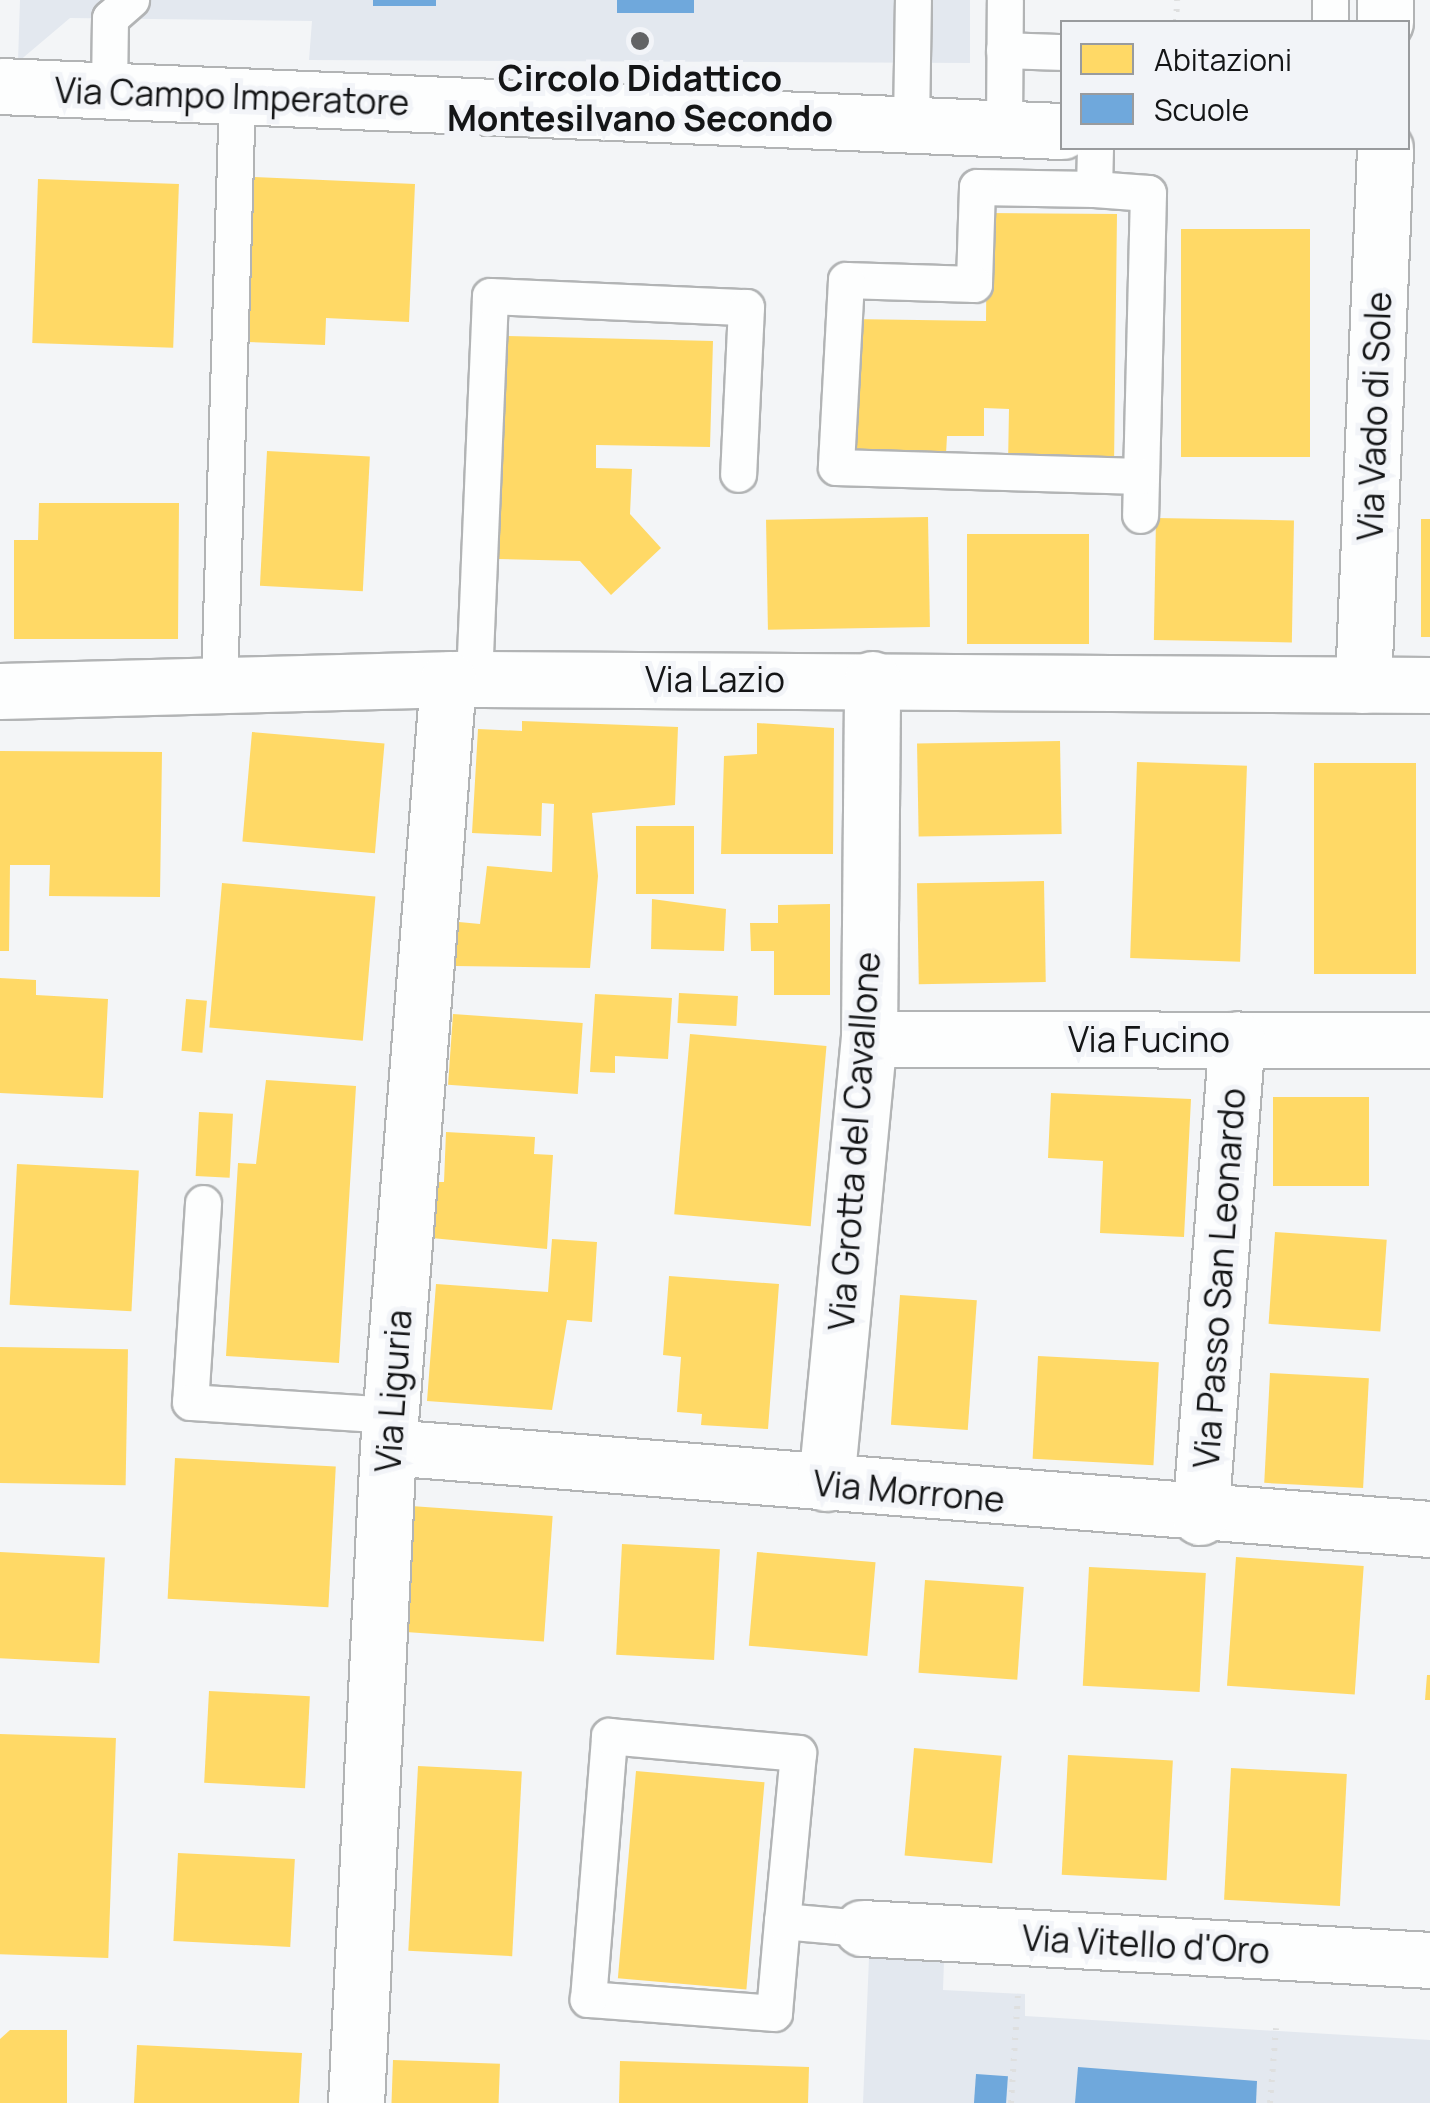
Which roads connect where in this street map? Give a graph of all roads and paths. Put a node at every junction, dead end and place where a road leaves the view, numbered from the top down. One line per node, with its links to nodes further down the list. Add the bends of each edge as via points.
1 (131, 0): 7 (lane, via 110,18)
2 (913, 0): 9 (lane)
3 (1005, 0): 4 (lane)
4 (1004, 50): 5 (lane); 10 (lane)
5 (1060, 52)
6 (0, 86): 7 (street, Via Campo Imperatore)
7 (109, 90): 8 (street, Via Campo Imperatore)
8 (237, 96): 9 (street, Via Campo Imperatore); 22 (lane)
9 (911, 124): 10 (street, Via Campo Imperatore)
10 (993, 128): 11 (street, Via Campo Imperatore); 14 (lane)
11 (1060, 130)
12 (1095, 150): 15 (lane)
13 (1386, 150): 21 (street, Via Vado di Sole)
14 (977, 187): 15 (lane); 17 (lane, via 974,284 846,280 836,466)
15 (1094, 189): 17 (lane, via 1148,193)
16 (738, 474): 19 (lane, via 746,306 490,296)
17 (1140, 476): 18 (lane)
18 (1140, 515)
19 (461, 679): 20 (street, Via Lazio); 22 (street, Via Lazio); 29 (street, Via Liguria)
20 (872, 679): 21 (street, Via Lazio); 25 (street, Via Grotta del Cavallone)
21 (1363, 684): 23 (street, Via Lazio)
22 (219, 685): 24 (street, Via Lazio)
23 (1430, 685)
24 (0, 691)
25 (868, 1039): 26 (street, Via Fucino); 30 (street, Via Grotta del Cavallone)
26 (1237, 1040): 27 (street, Via Fucino); 31 (street, Via Passo San Leonardo)
27 (1430, 1040)
28 (202, 1203): 29 (lane, via 190,1402)
29 (389, 1431): 30 (street, Via Morrone); 38 (street, Via Liguria)
30 (826, 1483): 31 (street, Via Morrone)
31 (1200, 1517): 32 (street, Via Morrone)
32 (1430, 1529)
33 (782, 1921): 33 (lane, via 798,1754 609,1736 588,1999 774,2013); 34 (lane)
34 (862, 1928): 35 (street, Via Vitello d'Oro)
35 (1430, 1960)
36 (1018, 1993): 39 (path)
37 (1276, 2028): 40 (path)
38 (356, 2103)
39 (1011, 2103)
40 (1270, 2103)

